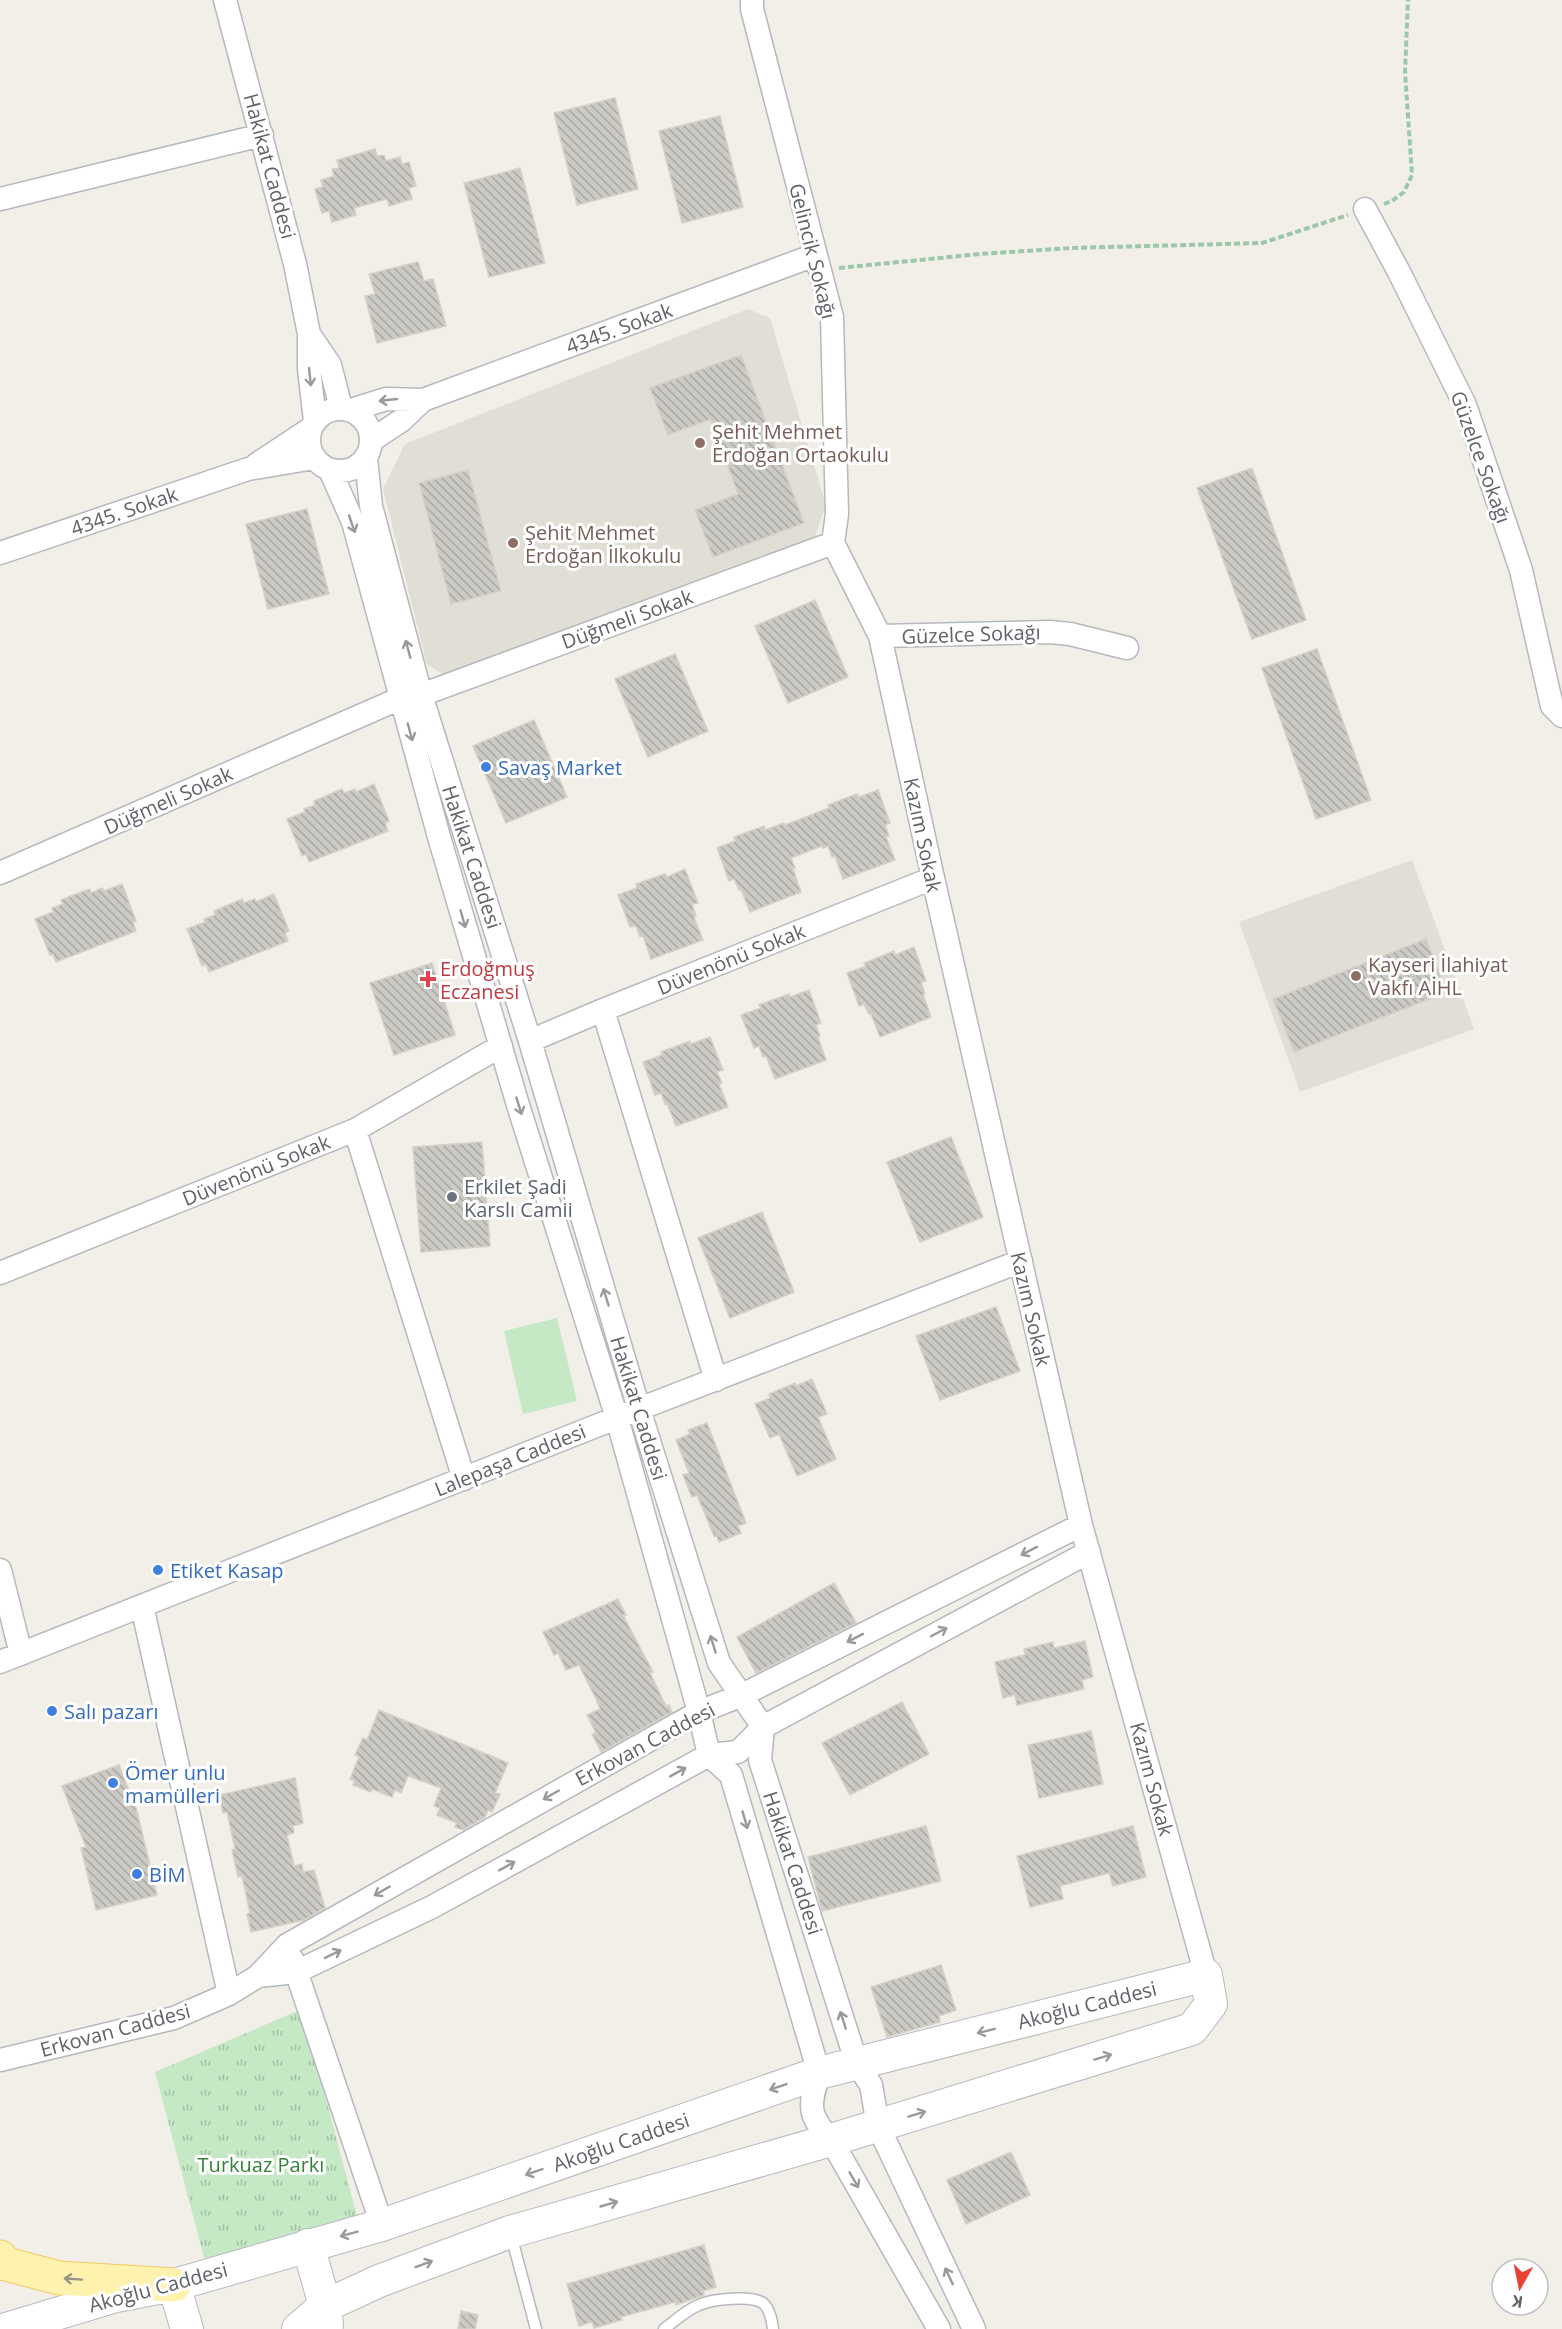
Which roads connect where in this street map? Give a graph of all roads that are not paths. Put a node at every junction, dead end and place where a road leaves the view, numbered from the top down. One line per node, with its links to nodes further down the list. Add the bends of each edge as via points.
1 (225, 0): 3 (street, Hakikat Caddesi)
2 (752, 0): 6 (street, Gelincik Sokağı)
3 (262, 135): 4 (street); 7 (street, Hakikat Caddesi)
4 (0, 199)
5 (1365, 209): 19 (street, Güzelce Sokağı, via 1466,405 1521,570 1552,706)
6 (817, 262): 8 (street, 4345. Sokak); 14 (street, Gelincik Sokağı, via 831,317 837,514)
7 (309, 334): 9 (street, Hakikat Caddesi, via 330,365); 10 (street, Hakikat Caddesi, one-way to 10)
8 (423, 400): 9 (street, 4345. Sokak, one-way to 9, via 386,399); 11 (street, 4345. Sokak)
9 (346, 409): 10 (street, via 331,409); 11 (street, via 366,422)
10 (313, 425): 12 (street, via 310,449); 13 (street, 4345. Sokak)
11 (369, 450): 12 (street, via 350,470); 18 (street, Hakikat Caddesi, one-way to 11, via 371,506)
12 (322, 464): 13 (street, 4345. Sokak); 18 (street, Hakikat Caddesi, one-way to 18, via 353,522)
13 (248, 470): 15 (street, 4345. Sokak)
14 (833, 543): 16 (street, Güzelce Sokağı); 18 (street, Düğmeli Sokak)
15 (0, 553)
16 (880, 636): 17 (street, Güzelce Sokağı, via 1050,632); 21 (street, Kazım Sokak)
17 (1127, 648)
18 (411, 696): 20 (street, Düğmeli Sokak); 23 (street, Hakikat Caddesi); 24 (street, Hakikat Caddesi, one-way to 24, via 442,848)
19 (1562, 716)
20 (0, 873)
21 (933, 878): 22 (street, Düvenönü Sokak); 26 (street, Kazım Sokak)
22 (603, 1010): 23 (street, Düvenönü Sokak); 28 (street)
23 (530, 1041): 29 (street, Hakikat Caddesi, one-way to 23)
24 (501, 1046): 25 (street, Düvenönü Sokak); 30 (street, Hakikat Caddesi, one-way to 30)
25 (356, 1130): 27 (street, Düvenönü Sokak); 31 (street)
26 (1021, 1261): 28 (street, Lalepaşa Caddesi); 32 (street, Kazım Sokak)
27 (0, 1273)
28 (716, 1380): 29 (street, Lalepaşa Caddesi)
29 (639, 1409): 30 (street, Lalepaşa Caddesi); 37 (street, Hakikat Caddesi, one-way to 29, via 719,1663)
30 (617, 1418): 31 (street, Lalepaşa Caddesi); 38 (street, Hakikat Caddesi)
31 (464, 1479): 35 (street, Lalepaşa Caddesi)
32 (1081, 1525): 33 (street, Kazım Sokak); 37 (street, Erkovan Caddesi, one-way to 37)
33 (1089, 1552): 39 (street, Erkovan Caddesi, one-way to 33); 44 (street, Kazım Sokak)
34 (0, 1570): 36 (street)
35 (142, 1606): 36 (street, Lalepaşa Caddesi); 45 (street)
36 (10, 1658)
37 (740, 1696): 38 (street, Erkovan Caddesi); 39 (street, Hakikat Caddesi)
38 (699, 1712): 40 (street, Hakikat Caddesi); 41 (street, Erkovan Caddesi, one-way to 41)
39 (762, 1726): 40 (street, Erkovan Caddesi, via 738,1752); 47 (street, Hakikat Caddesi, one-way to 39, via 760,1760)
40 (709, 1755): 42 (street, Erkovan Caddesi, one-way to 40, via 432,1907); 48 (street, Hakikat Caddesi, one-way to 48, via 731,1775)
41 (287, 1945): 42 (street); 43 (street, Erkovan Caddesi)
42 (296, 1972): 43 (street, Erkovan Caddesi); 51 (street)
43 (258, 1976): 45 (street, Erkovan Caddesi)
44 (1206, 1976): 47 (street, Akoğlu Caddesi, one-way to 47); 49 (street, one-way to 44, via 1192,2029 1211,2004)
45 (229, 1994): 46 (street, Erkovan Caddesi, via 174,2018)
46 (0, 2060)
47 (857, 2064): 48 (street, Akoğlu Caddesi); 49 (street, Hakikat Caddesi, via 872,2085)
48 (819, 2073): 50 (street, via 810,2101 816,2124); 51 (street, Akoğlu Caddesi, one-way to 51)
49 (879, 2126): 50 (street); 64 (street, Hakikat Caddesi, one-way to 49)
50 (831, 2140): 52 (street, one-way to 50); 63 (street, one-way to 63)
51 (382, 2225): 53 (street, Akoğlu Caddesi, one-way to 53)
52 (510, 2232): 56 (street, one-way to 52, via 379,2281); 60 (lane)
53 (308, 2245): 55 (street, Akoğlu Caddesi); 56 (street)
54 (0, 2257): 55 (main road, one-way to 54, via 59,2278 6,2264)
55 (174, 2285): 57 (street, Akoğlu Caddesi, via 116,2296); 58 (street)
56 (326, 2317): 59 (street)
57 (6, 2329)
58 (187, 2329)
59 (298, 2329)
60 (536, 2329)
61 (664, 2329): 62 (lane, via 699,2304 751,2299 764,2304)
62 (773, 2329)
63 (939, 2329)
64 (974, 2329)

